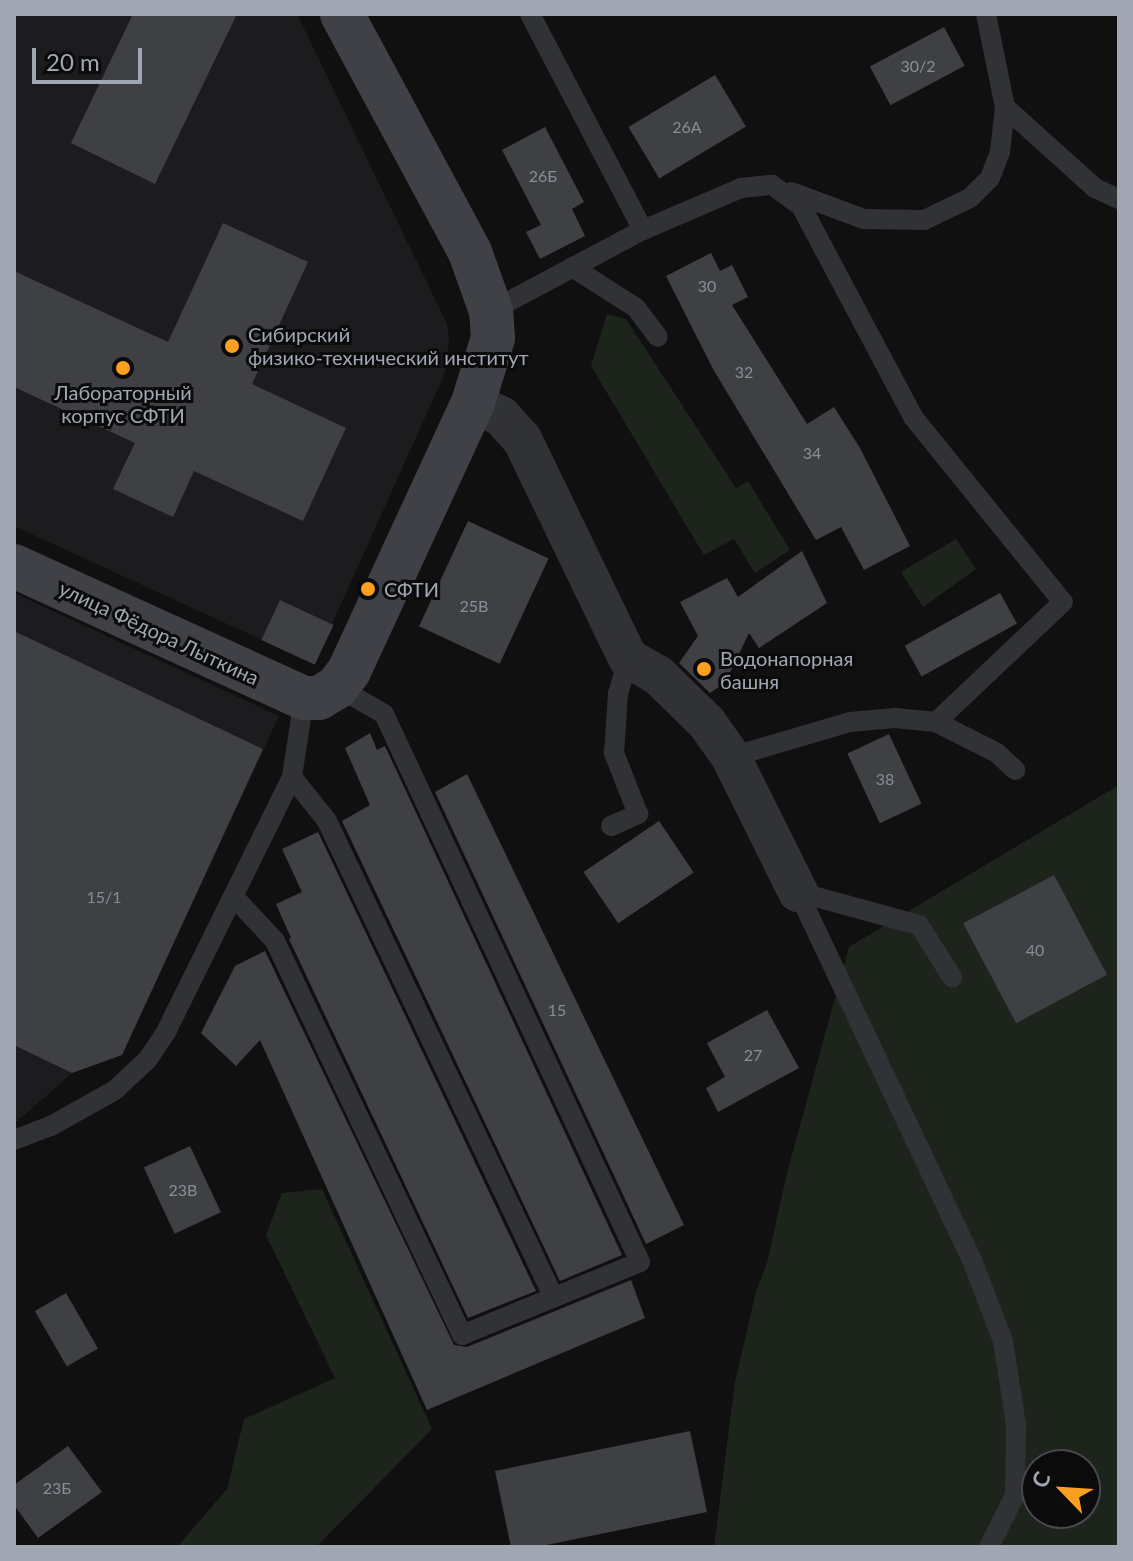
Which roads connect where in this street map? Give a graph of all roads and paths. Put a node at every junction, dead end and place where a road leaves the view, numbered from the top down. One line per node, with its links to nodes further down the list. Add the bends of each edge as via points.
1 (342, 14): 9 (street, via 470,252)
2 (530, 14): 7 (lane)
3 (986, 14): 4 (lane)
4 (1005, 107): 5 (lane, via 1000,152 990,178 970,198 924,220 864,219); 6 (lane, via 1095,188)
5 (772, 185): 7 (lane, via 741,188); 15 (lane, via 801,206 913,417 1063,602)
6 (1119, 199)
7 (643, 230): 8 (lane)
8 (572, 267): 9 (lane); 10 (lane, via 636,308)
9 (491, 311): 11 (street, via 493,338)
10 (658, 337)
11 (473, 403): 13 (street, via 501,416 522,439); 14 (street, via 375,616)
12 (14, 566): 14 (street, улица Фёдора Лыткина)
13 (628, 658): 16 (street, via 682,696); 19 (lane, via 618,694 614,753 638,814)
14 (320, 693): 18 (lane); 24 (lane, via 384,714 640,1262)
15 (936, 722): 16 (lane, via 850,722); 17 (lane, via 997,753)
16 (731, 757): 20 (street)
17 (1015, 770)
18 (292, 777): 21 (lane); 24 (lane, via 327,821)
19 (611, 826)
20 (798, 892): 22 (lane, via 919,925); 25 (lane, via 972,1260 1003,1341 1016,1425 1015,1495)
21 (234, 897): 23 (lane, via 148,1059 115,1090); 24 (lane, via 275,941 462,1335)
22 (952, 977)
23 (14, 1140)
24 (554, 1298)
25 (989, 1547)

